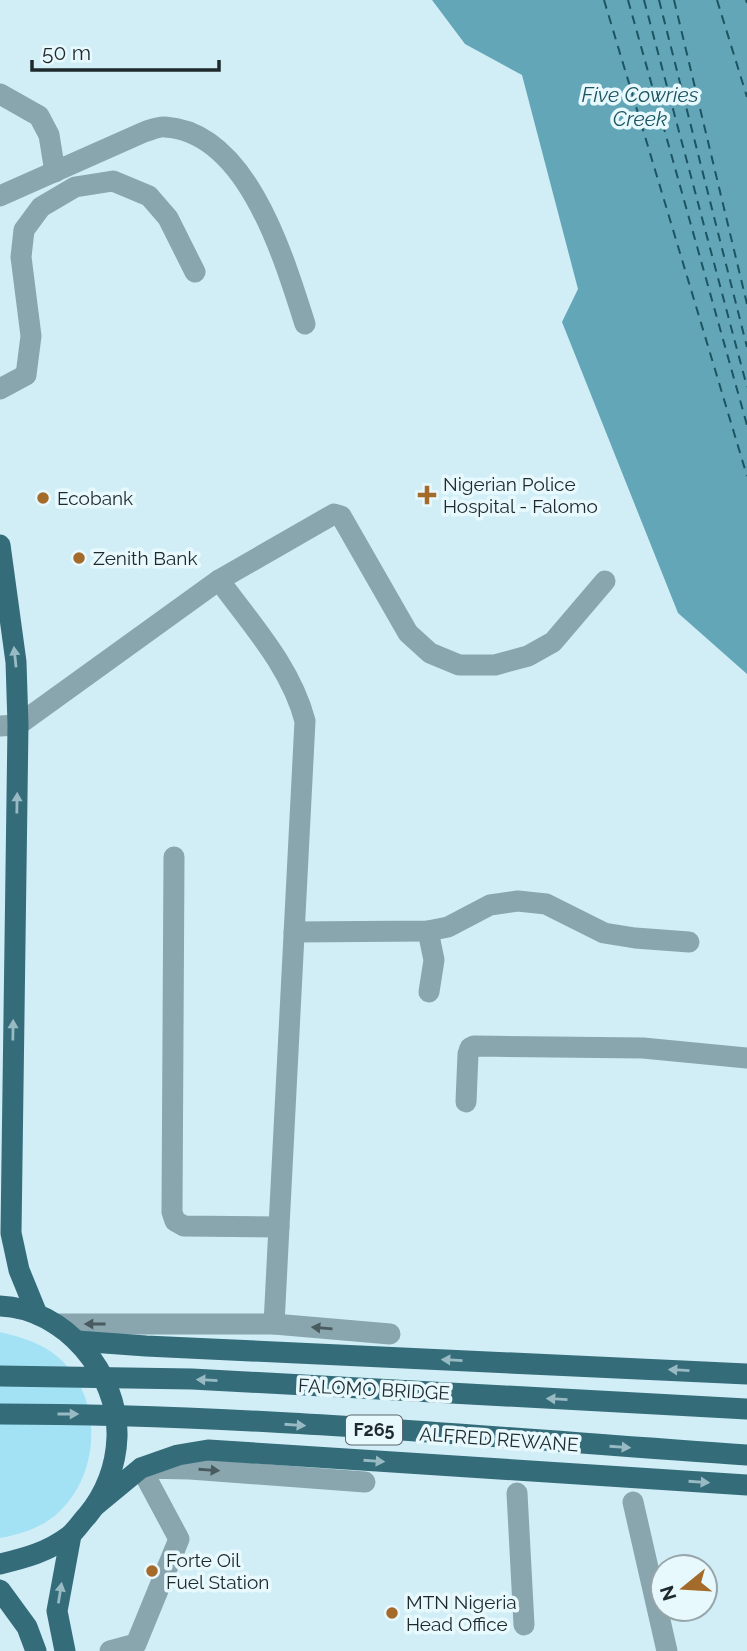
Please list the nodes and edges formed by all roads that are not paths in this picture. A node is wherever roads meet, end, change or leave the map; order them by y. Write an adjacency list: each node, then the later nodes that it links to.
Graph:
1 (0, 93): 2 (street)
2 (55, 172): 3 (street); 5 (street)
3 (0, 196)
4 (195, 272): 6 (street)
5 (304, 324)
6 (0, 389)
7 (0, 545): 10 (main road, one-way to 7)
8 (219, 580): 9 (street); 10 (street); 13 (street)
9 (606, 581)
10 (9, 725): 20 (main road, one-way to 10)
11 (174, 857): 18 (street)
12 (428, 930): 13 (street); 14 (street); 15 (street)
13 (294, 932): 18 (street)
14 (689, 942)
15 (429, 992)
16 (747, 1058): 17 (street)
17 (466, 1101)
18 (279, 1227): 21 (street)
19 (0, 1306): 20 (main road)
20 (46, 1319): 21 (street, one-way to 20); 23 (main road)
21 (274, 1324): 22 (street, one-way to 21)
22 (390, 1334)
23 (77, 1341): 24 (main road, one-way to 23); 34 (main road)
24 (747, 1374)
25 (0, 1376): 26 (main road, FALOMO BRIDGE / F265, one-way to 25, bridge)
26 (747, 1409)
27 (0, 1414): 28 (main road, ALFRED REWANE / F265, one-way to 28, bridge)
28 (747, 1455)
29 (141, 1468): 30 (street, one-way to 30); 31 (main road, one-way to 31); 34 (main road); 41 (street)
30 (365, 1482)
31 (747, 1485)
32 (517, 1493): 38 (street)
33 (633, 1502): 42 (street)
34 (95, 1506): 35 (main road)
35 (71, 1535): 36 (main road); 40 (main road, one-way to 35)
36 (0, 1564)
37 (0, 1590): 39 (main road)
38 (524, 1625)
39 (36, 1651)
40 (65, 1651)
41 (110, 1651)
42 (667, 1651)

